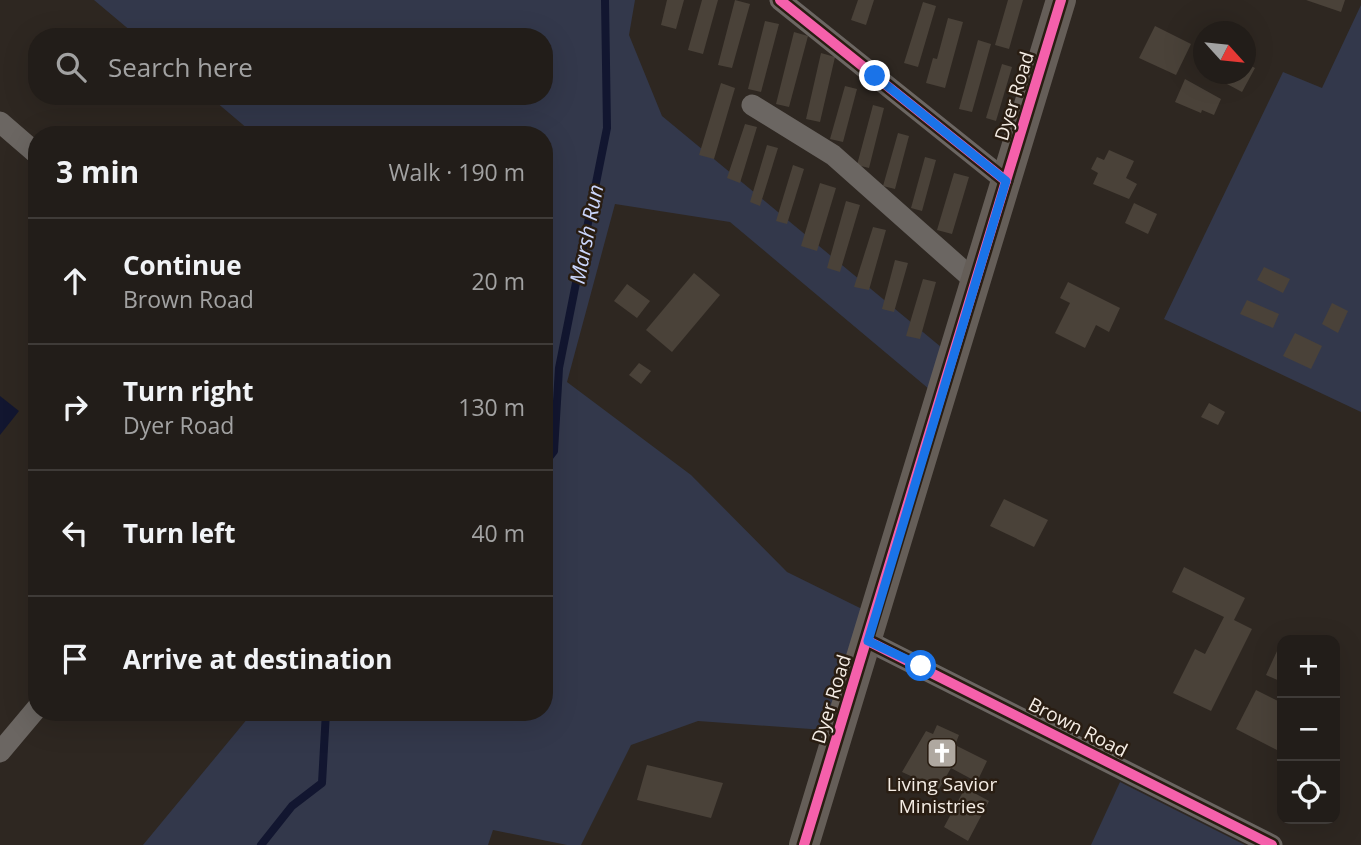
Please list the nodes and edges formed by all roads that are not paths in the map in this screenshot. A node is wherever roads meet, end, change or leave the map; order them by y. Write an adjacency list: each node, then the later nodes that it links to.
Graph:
1 (780, 0): 6 (street)
2 (1061, 0): 6 (street, Dyer Road)
3 (752, 105): 7 (street)
4 (0, 122): 5 (street)
5 (28, 146)
6 (1006, 181): 7 (street, Dyer Road)
7 (976, 282): 8 (street, Dyer Road)
8 (868, 641): 11 (street, Dyer Road); 12 (street, Brown Road)
9 (28, 719): 10 (street)
10 (0, 752)
11 (804, 845)
12 (1272, 845)

